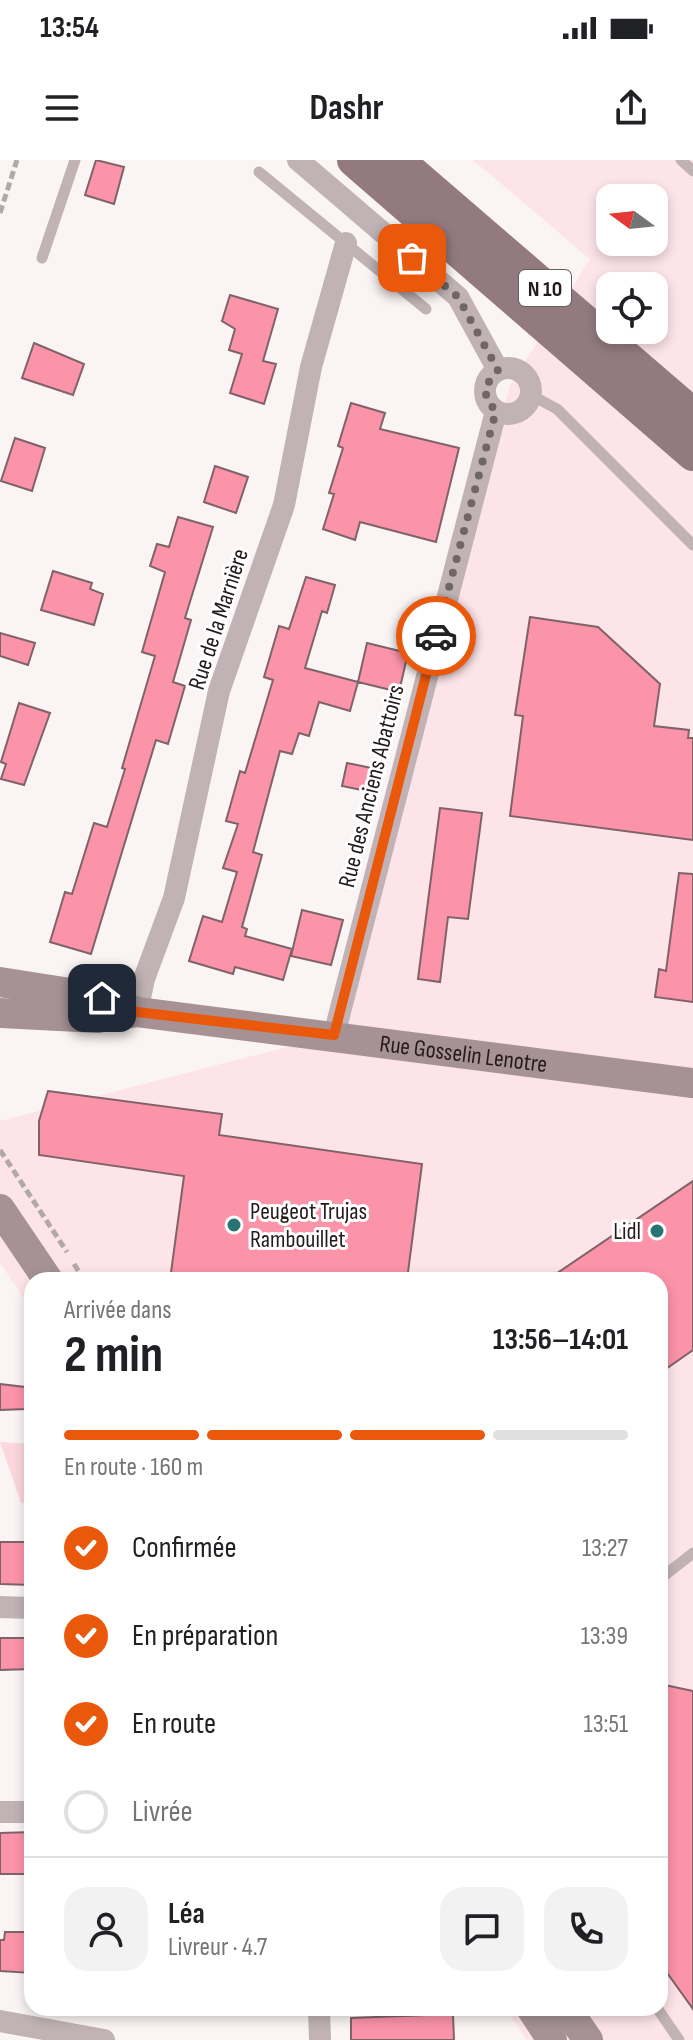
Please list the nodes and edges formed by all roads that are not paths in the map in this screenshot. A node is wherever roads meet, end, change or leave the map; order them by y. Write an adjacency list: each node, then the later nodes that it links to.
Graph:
1 (75, 160): 9 (lane)
2 (298, 160): 11 (street)
3 (354, 160): 15 (main road, N 10)
4 (397, 160): 14 (main road, N 10)
5 (681, 160): 6 (lane)
6 (693, 171)
7 (259, 172): 8 (lane)
8 (346, 243): 10 (lane); 18 (street, Rue de la Marnière)
9 (42, 258)
10 (426, 309)
11 (498, 370): 12 (street); 13 (street)
12 (531, 395): 13 (street); 16 (lane)
13 (496, 411): 20 (street, Rue des Anciens Abattoirs)
14 (693, 415)
15 (693, 454)
16 (693, 545)
17 (0, 982): 18 (main road, Rue Gosselin Lenotre)
18 (137, 1012): 19 (main road, Rue Gosselin Lenotre); 20 (main road, Rue Gosselin Lenotre)
19 (0, 1013)
20 (334, 1035): 21 (main road, Rue Gosselin Lenotre)
21 (693, 1083)
22 (0, 1209): 23 (main road)
23 (43, 1272)
24 (693, 1553): 25 (lane)
25 (668, 1573)
26 (0, 1607): 27 (street)
27 (24, 1608)
28 (0, 1812): 29 (street)
29 (24, 1812)
30 (319, 2016): 36 (street)
31 (536, 2016): 37 (main road)
32 (572, 2016): 38 (main road)
33 (662, 2016): 39 (lane)
34 (0, 2021): 35 (street)
35 (104, 2040)
36 (320, 2040)
37 (552, 2040)
38 (588, 2040)
39 (679, 2040)

